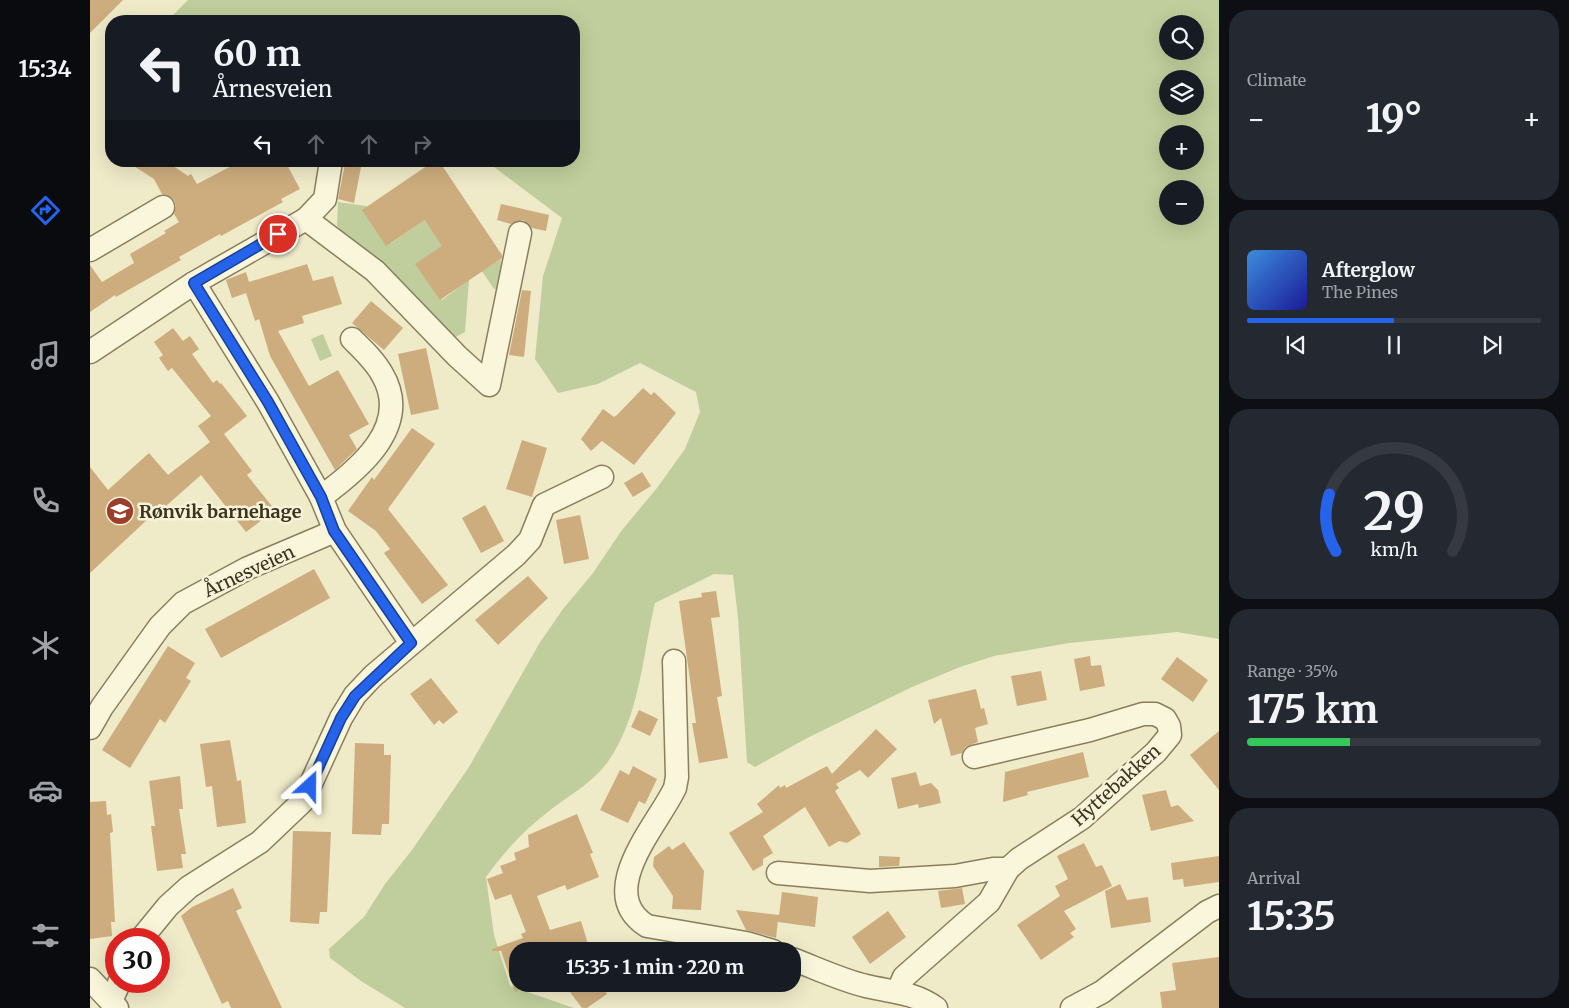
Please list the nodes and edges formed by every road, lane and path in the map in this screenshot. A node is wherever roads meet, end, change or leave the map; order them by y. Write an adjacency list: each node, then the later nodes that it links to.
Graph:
1 (330, 167): 3 (street)
2 (163, 207): 5 (street)
3 (306, 219): 4 (street); 6 (street)
4 (520, 232)
5 (90, 250)
6 (194, 283): 8 (street); 10 (street)
7 (352, 339): 10 (street)
8 (90, 352)
9 (602, 477): 12 (street)
10 (321, 497): 11 (street)
11 (334, 531): 12 (street); 14 (street, Årnesveien)
12 (411, 643): 19 (street)
13 (674, 661): 20 (street)
14 (90, 728)
15 (974, 757): 16 (street, Hyttebakken)
16 (1008, 869): 17 (street); 23 (street, Hyttebakken)
17 (778, 873)
18 (1219, 906): 26 (street)
19 (150, 928)
20 (740, 942)
21 (801, 962): 23 (street)
22 (90, 979): 24 (street)
23 (898, 991): 25 (street)
24 (116, 997)
25 (936, 1008)
26 (1072, 1008)

